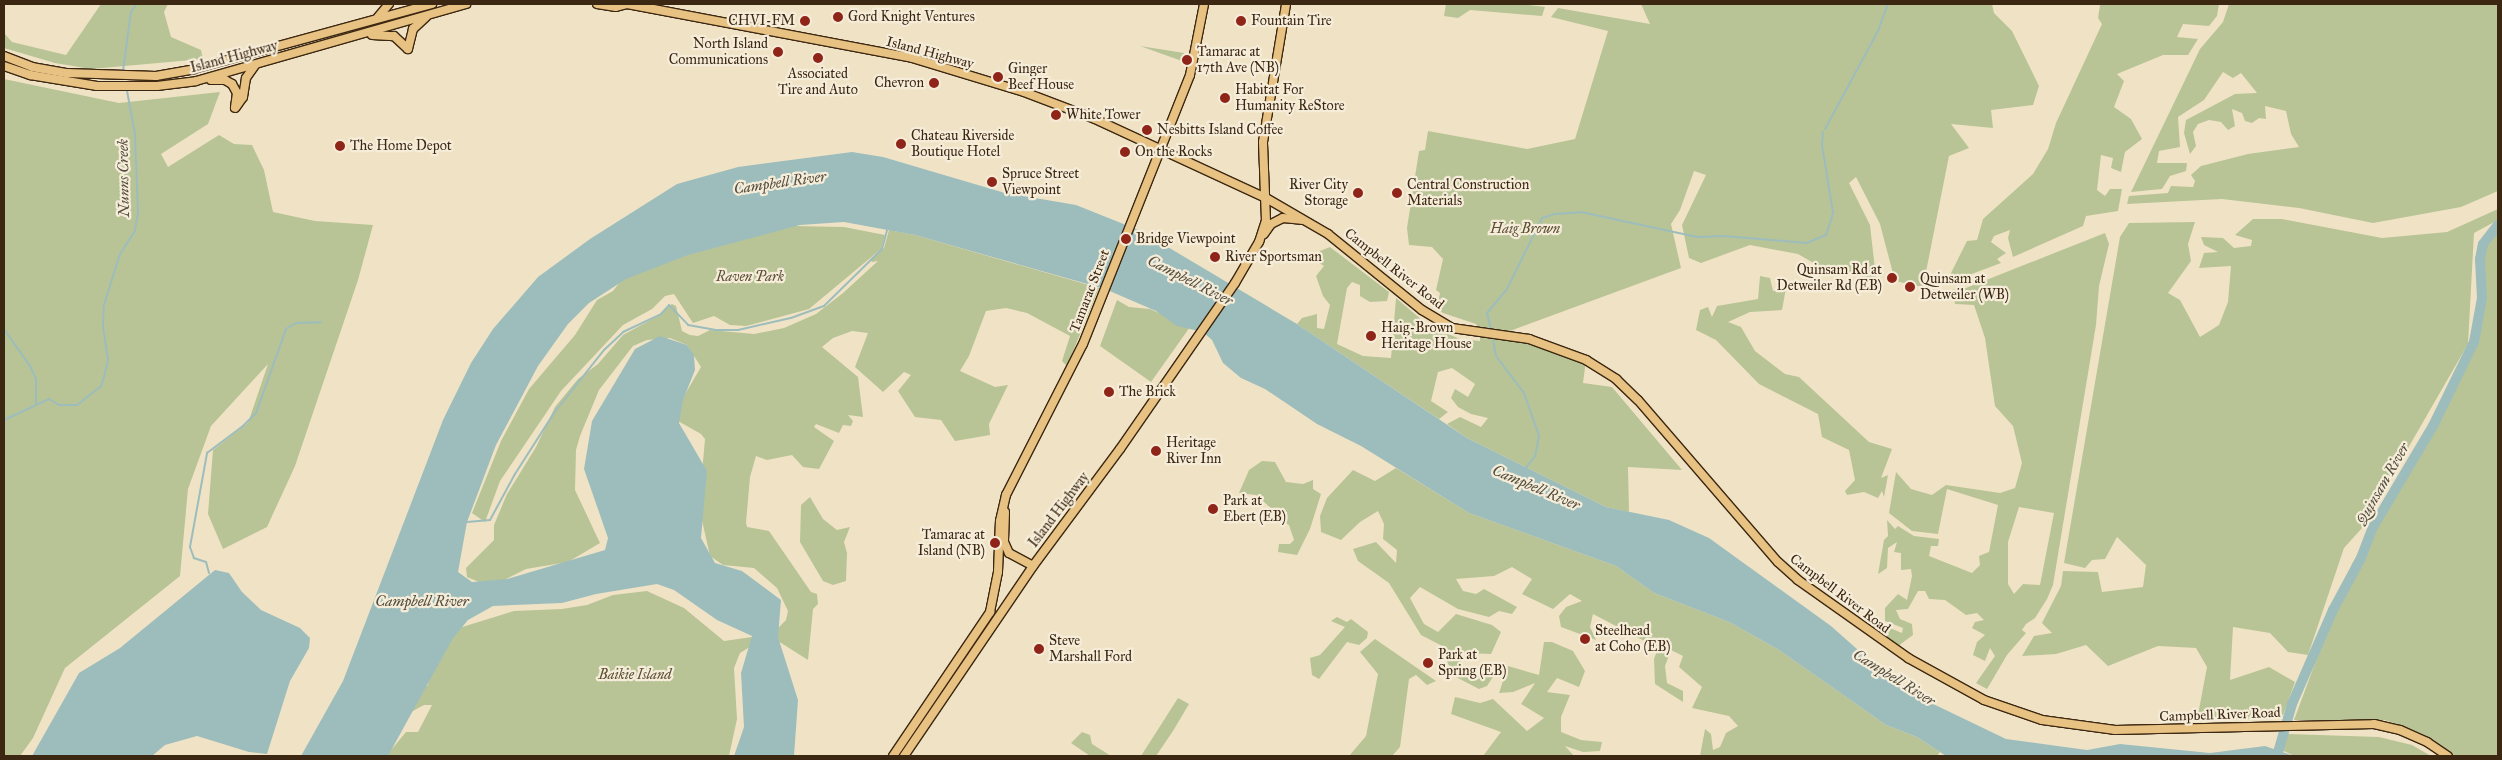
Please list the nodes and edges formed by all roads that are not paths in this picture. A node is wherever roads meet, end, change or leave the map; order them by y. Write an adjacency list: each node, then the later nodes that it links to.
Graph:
1 (389, 4): 9 (main road)
2 (432, 4): 9 (main road, Island Highway)
3 (466, 4): 8 (main road, Island Highway)
4 (597, 4): 5 (main road, Island Highway)
5 (627, 4): 15 (main road, Island Highway)
6 (1204, 4): 15 (main road, Tamarac Street)
7 (1286, 4): 16 (main road)
8 (431, 14): 10 (main road, Island Highway); 10 (main road)
9 (372, 20): 11 (main road, Island Highway)
10 (338, 41): 12 (main road, Island Highway)
11 (4, 56)
12 (255, 65): 14 (main road, Island Highway); 14 (main road)
13 (4, 66): 14 (main road, Island Highway)
14 (196, 81)
15 (1159, 151): 16 (main road, Island Highway); 19 (main road, Tamarac Street)
16 (1266, 198): 17 (main road, Campbell River Road); 18 (main road)
17 (1304, 220): 18 (main road); 23 (main road, Campbell River Road)
18 (1259, 242): 20 (main road, Island Highway)
19 (1006, 495): 20 (main road); 21 (main road)
20 (1033, 566): 22 (main road, Island Highway)
21 (893, 756)
22 (904, 756)
23 (2448, 756)

